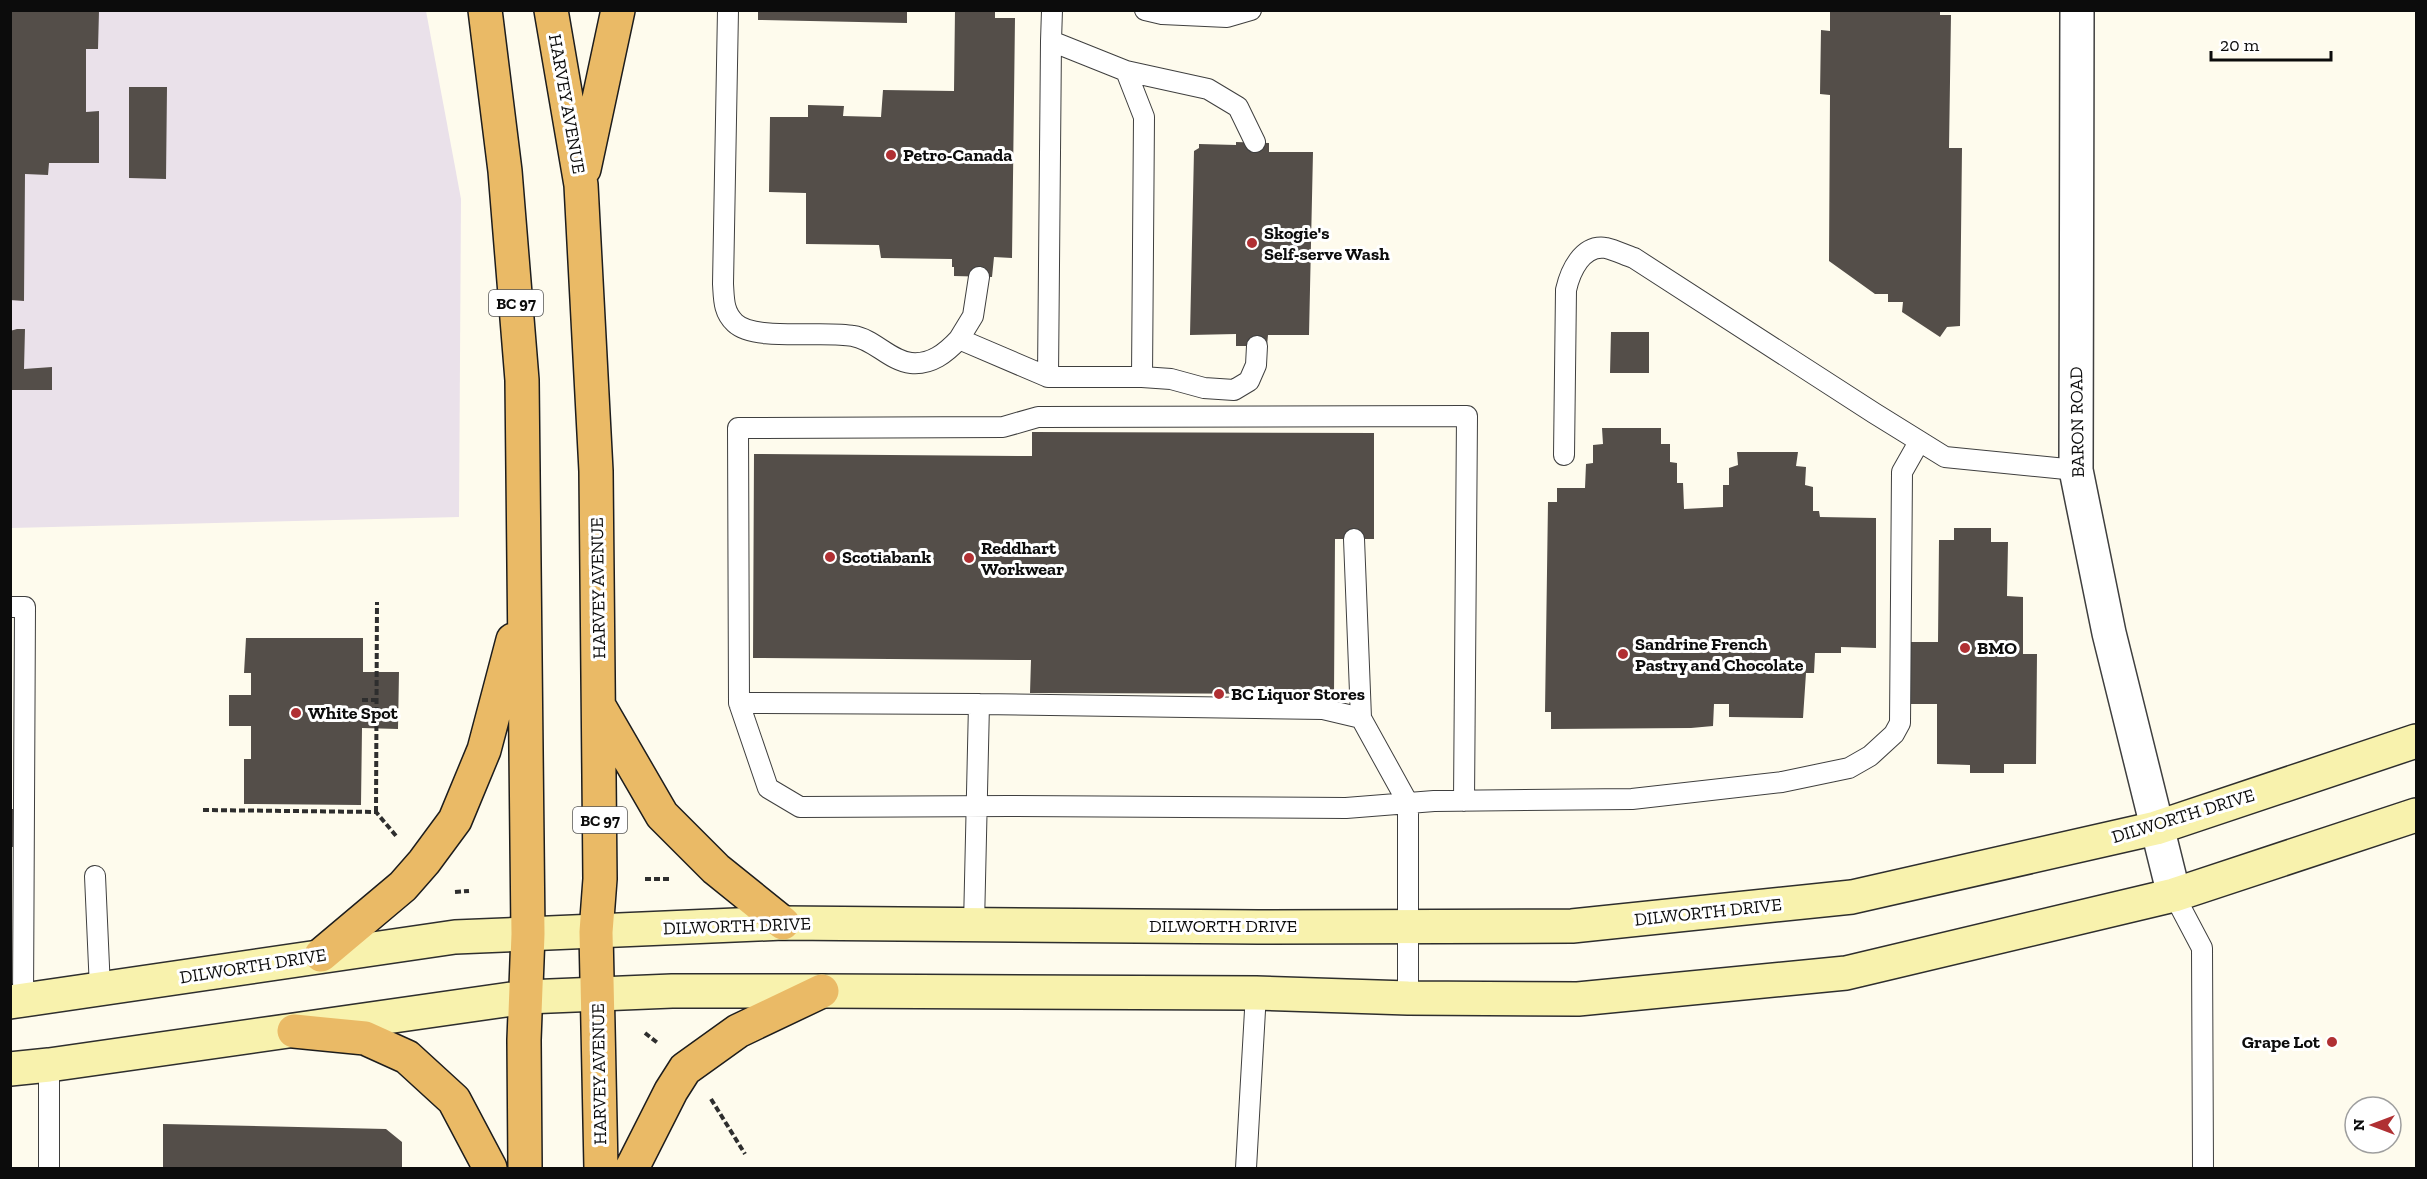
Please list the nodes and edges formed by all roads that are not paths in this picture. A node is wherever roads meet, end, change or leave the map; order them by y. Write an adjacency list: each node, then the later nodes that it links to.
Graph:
1 (485, 10): 22 (highway, BC 97)
2 (551, 10): 12 (highway, HARVEY AVENUE / BC 97)
3 (618, 10): 12 (highway)
4 (728, 10): 14 (lane)
5 (1052, 10): 9 (lane)
6 (1145, 10): 7 (lane)
7 (1251, 10)
8 (2077, 10): 20 (street, BARON ROAD)
9 (1051, 42): 10 (lane); 16 (lane)
10 (1126, 71): 11 (lane); 17 (lane)
11 (1255, 142)
12 (581, 185): 26 (highway, HARVEY AVENUE / BC 97)
13 (979, 277): 14 (lane)
14 (959, 339): 16 (lane)
15 (1257, 346): 17 (lane)
16 (1048, 377): 17 (lane)
17 (1142, 377)
18 (1919, 442): 19 (lane); 20 (lane); 29 (lane)
19 (1564, 455)
20 (2076, 470): 33 (street, BARON ROAD)
21 (1354, 539): 27 (lane)
22 (524, 597): 40 (highway, BC 97); 41 (highway)
23 (18, 607): 48 (lane)
24 (739, 704): 25 (lane); 29 (lane); 31 (lane)
25 (979, 704): 27 (lane); 31 (lane)
26 (600, 708): 36 (highway); 39 (highway, HARVEY AVENUE / BC 97)
27 (1361, 718): 30 (lane)
28 (2416, 741): 33 (main road, DILWORTH DRIVE)
29 (1464, 801): 30 (lane)
30 (1408, 803): 31 (lane); 38 (lane)
31 (977, 807): 37 (lane)
32 (2416, 815): 35 (main road)
33 (2156, 828): 35 (street, BARON ROAD); 38 (main road, DILWORTH DRIVE)
34 (95, 876): 42 (lane)
35 (2174, 895): 47 (main road); 58 (lane)
36 (783, 923): 37 (main road, DILWORTH DRIVE); 39 (main road, DILWORTH DRIVE)
37 (974, 926): 38 (main road, DILWORTH DRIVE)
38 (1408, 927): 47 (lane)
39 (596, 932): 40 (main road, DILWORTH DRIVE); 45 (highway, HARVEY AVENUE / BC 97)
40 (528, 934): 41 (main road, DILWORTH DRIVE); 46 (highway, BC 97)
41 (321, 955): 42 (main road, DILWORTH DRIVE)
42 (100, 989): 48 (main road, DILWORTH DRIVE)
43 (822, 991): 44 (main road); 45 (main road); 56 (highway)
44 (1256, 993): 47 (main road); 57 (lane)
45 (598, 994): 46 (main road); 55 (highway, HARVEY AVENUE / BC 97)
46 (526, 997): 49 (main road); 54 (highway, BC 97)
47 (1408, 998)
48 (17, 1001)
49 (294, 1031): 50 (main road); 53 (highway)
50 (50, 1065): 51 (main road); 52 (lane)
51 (10, 1069)
52 (50, 1168)
53 (489, 1168)
54 (525, 1168)
55 (601, 1168)
56 (632, 1168)
57 (1246, 1168)
58 (2203, 1168)

